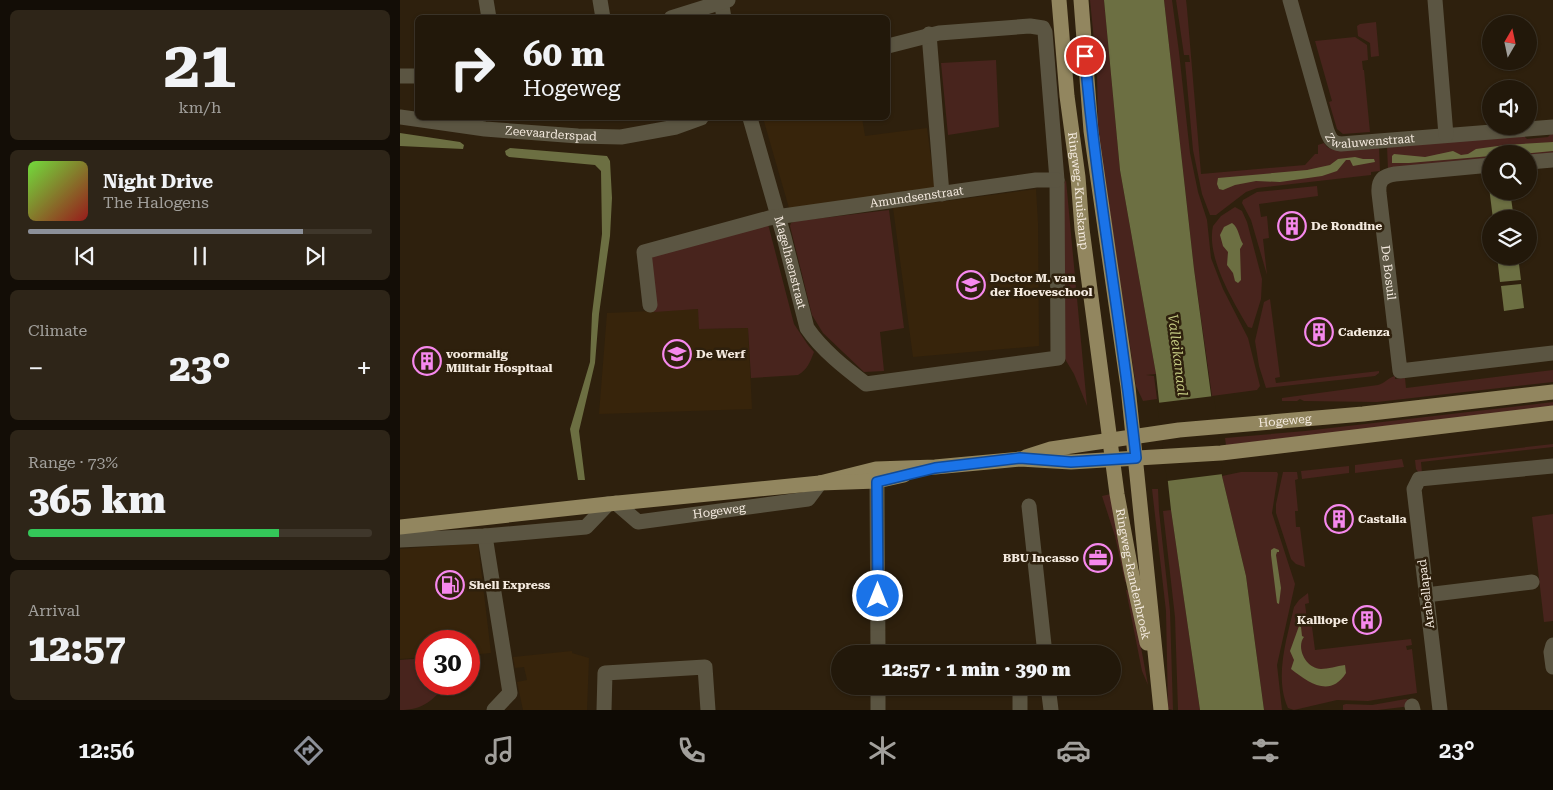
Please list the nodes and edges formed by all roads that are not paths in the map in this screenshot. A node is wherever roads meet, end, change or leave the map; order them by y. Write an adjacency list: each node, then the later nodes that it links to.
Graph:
1 (486, 0): 8 (street)
2 (600, 0): 9 (street)
3 (1060, 0): 35 (main road, Ringweg-Kruiskamp)
4 (1081, 0): 34 (main road, Ringweg-Kruiskamp)
5 (1290, 0): 22 (street, Zwaluwenstraat)
6 (1435, 0): 22 (street)
7 (724, 1): 10 (street); 11 (street)
8 (488, 15)
9 (602, 15)
10 (680, 15)
11 (724, 15)
12 (929, 34): 13 (street); 26 (street, Ringweg-Kruiskamp); 27 (street)
13 (890, 45)
14 (400, 76): 15 (street)
15 (415, 76)
16 (400, 117): 17 (street, Zeevaarderspad)
17 (415, 119)
18 (423, 120): 19 (street, Zeevaarderspad)
19 (696, 120)
20 (751, 120): 28 (street, Magelhaenstraat)
21 (1553, 127): 22 (street, Zwaluwenstraat)
22 (1446, 135)
23 (1553, 160): 24 (street)
24 (1537, 161)
25 (1482, 166): 30 (street, De Bosuil)
26 (1057, 180): 27 (street, Amundsenstraat); 31 (street, Ringweg-Kruiskamp)
27 (942, 194): 28 (street, Amundsenstraat)
28 (778, 216): 29 (street, Amundsenstraat); 31 (street, Magelhaenstraat)
29 (650, 305)
30 (1553, 353)
31 (866, 384)
32 (1553, 392): 34 (main road, Hogeweg)
33 (1553, 413): 37 (main road, Hogeweg)
34 (1134, 437): 35 (main road, Hogeweg); 37 (main road, Ringweg-Kruiskamp)
35 (1110, 441): 36 (main road, Hogeweg); 38 (main road, Ringweg-Randenbroek)
36 (1020, 458): 38 (main road, Hogeweg); 40 (main road, Hogeweg)
37 (1136, 458): 38 (main road, Hogeweg); 58 (main road, Ringweg-Randenbroek)
38 (1112, 460): 58 (main road, Ringweg-Randenbroek)
39 (1553, 466): 49 (street, Arabellapad)
40 (935, 468): 41 (main road, Hogeweg); 42 (main road, Hogeweg)
41 (877, 482): 42 (main road, Hogeweg); 50 (street)
42 (820, 483): 43 (main road, Hogeweg)
43 (612, 504): 45 (main road, Hogeweg); 46 (street)
44 (1029, 506): 51 (street)
45 (400, 527)
46 (485, 536): 47 (street); 54 (street)
47 (400, 540)
48 (1532, 582): 49 (street)
49 (1426, 594): 66 (street, Arabellapad)
50 (878, 645)
51 (1040, 645)
52 (1553, 645): 53 (street)
53 (1553, 667)
54 (510, 693): 59 (street); 60 (street)
55 (878, 695): 63 (street)
56 (1020, 695): 64 (street)
57 (1049, 695): 65 (street)
58 (1161, 708)
59 (494, 710)
60 (514, 710)
61 (604, 710): 62 (street)
62 (708, 710)
63 (878, 710)
64 (1020, 710)
65 (1050, 710)
66 (1440, 710)

